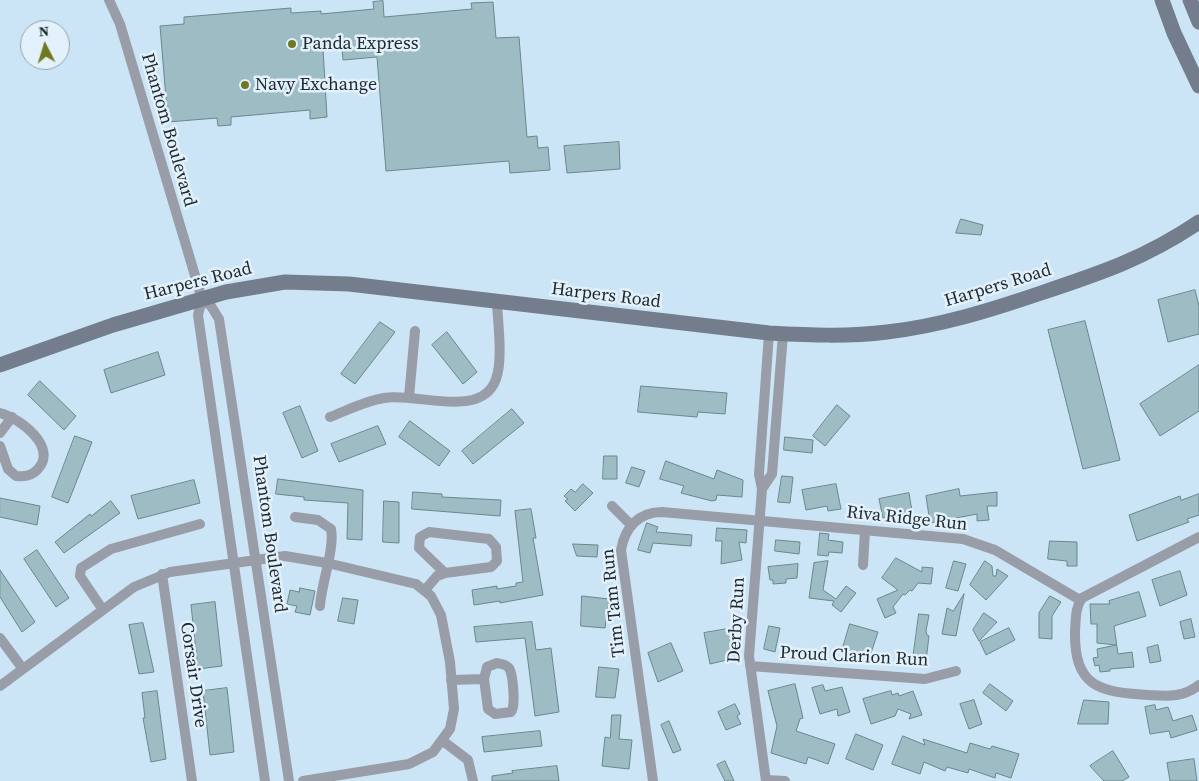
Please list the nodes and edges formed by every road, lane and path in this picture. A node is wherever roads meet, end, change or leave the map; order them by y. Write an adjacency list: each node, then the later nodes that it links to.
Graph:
1 (109, 0): 7 (street, Phantom Boulevard)
2 (1162, 0): 5 (street)
3 (1190, 0): 4 (street)
4 (1199, 22)
5 (1199, 86)
6 (1199, 222): 10 (street, Harpers Road)
7 (202, 299): 8 (street, Harpers Road); 11 (street, Harpers Road); 25 (street, Phantom Boulevard); 26 (street, Phantom Boulevard)
8 (497, 303): 10 (street, Harpers Road); 12 (street)
9 (415, 331): 12 (street)
10 (776, 333): 20 (street, Derby Run)
11 (0, 365)
12 (409, 397): 14 (street)
13 (0, 413): 15 (street)
14 (330, 417)
15 (12, 418): 16 (street); 17 (street)
16 (0, 433)
17 (0, 446)
18 (612, 506): 22 (street)
19 (295, 517): 27 (street)
20 (760, 522): 22 (street, Tim Tam Run); 23 (street, Riva Ridge Run); 36 (street, Derby Run)
21 (200, 524): 34 (street)
22 (631, 525): 51 (street, Tim Tam Run)
23 (865, 531): 28 (street); 32 (street, Riva Ridge Run)
24 (1199, 537): 32 (street)
25 (256, 559): 26 (street); 27 (street); 48 (street, Phantom Boulevard)
26 (233, 562): 30 (street); 47 (street, Phantom Boulevard)
27 (326, 563): 31 (street); 33 (street)
28 (863, 565)
29 (445, 572): 29 (street); 31 (street)
30 (162, 574): 34 (street); 46 (street, Corsair Drive)
31 (426, 590): 40 (street)
32 (1080, 600): 41 (street)
33 (320, 606)
34 (103, 610): 37 (street)
35 (0, 638): 37 (street)
36 (750, 666): 38 (street, Proud Clarion Run); 45 (street, Derby Run)
37 (23, 669): 42 (street)
38 (956, 671)
39 (484, 679): 39 (street); 40 (street)
40 (451, 680): 43 (street)
41 (1199, 685)
42 (0, 686)
43 (443, 741): 44 (street); 50 (street)
44 (358, 776): 49 (street)
45 (766, 780): 52 (street)
46 (192, 781)
47 (265, 781)
48 (289, 781)
49 (303, 781)
50 (473, 781)
51 (653, 781)
52 (786, 781)

